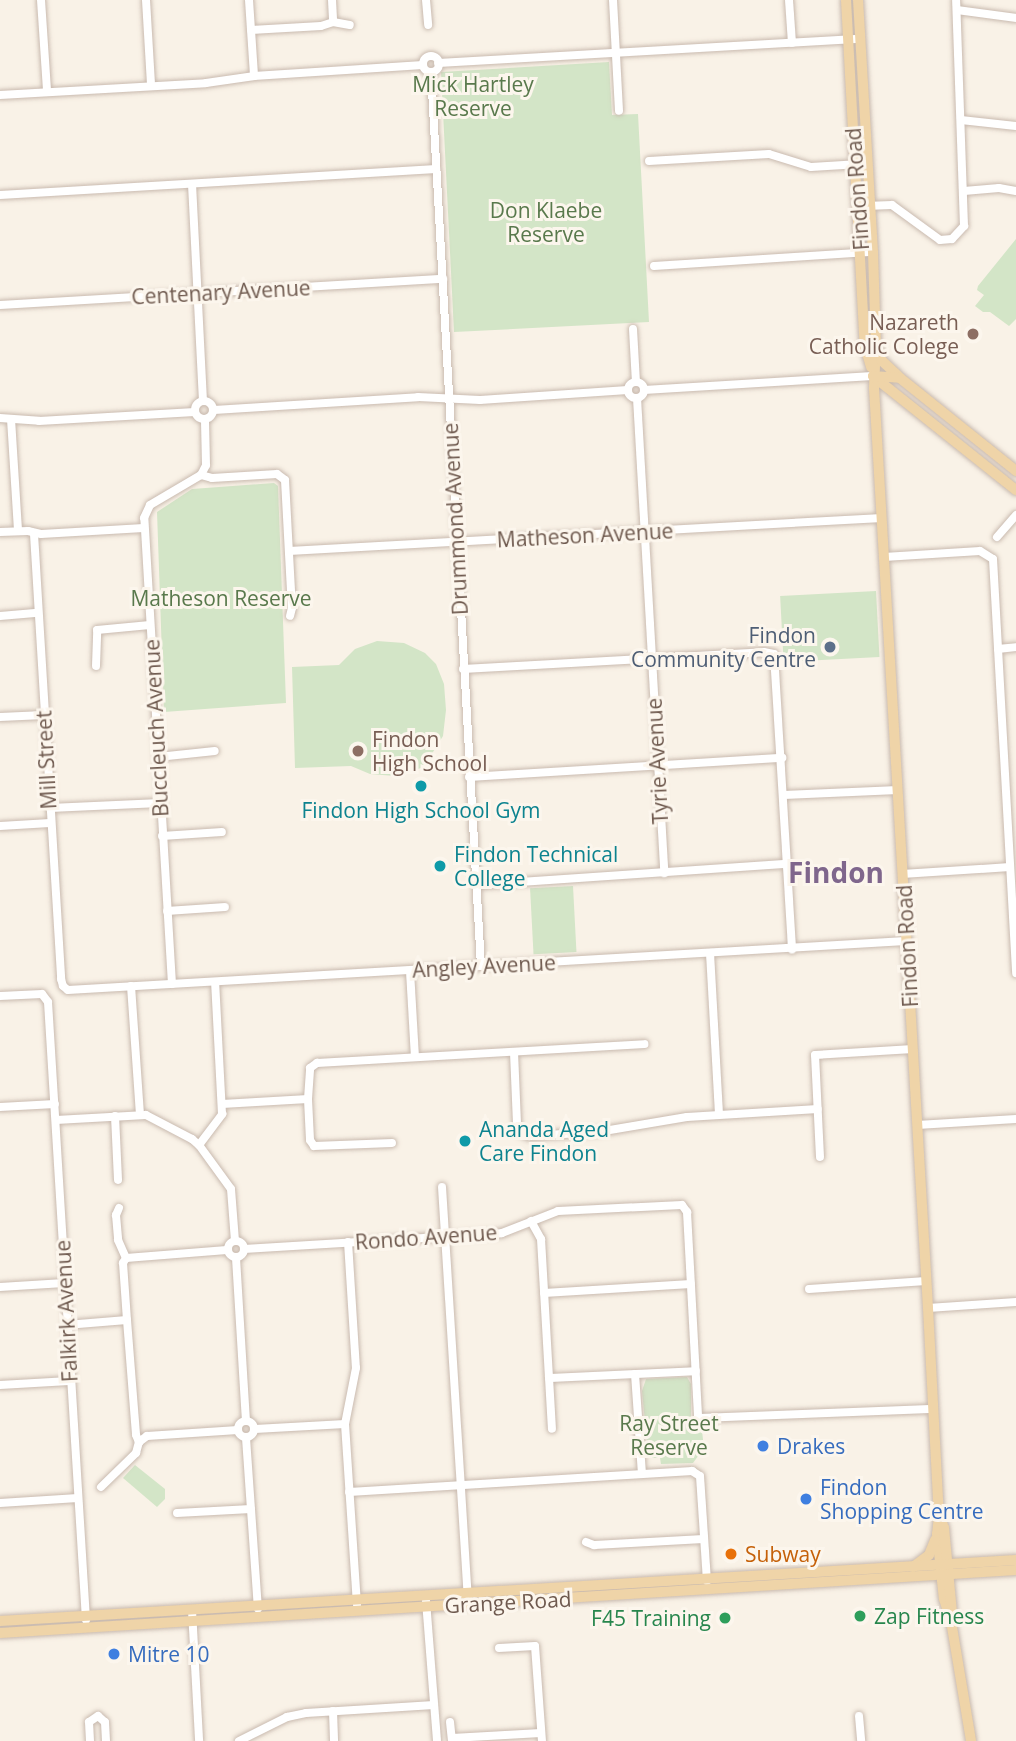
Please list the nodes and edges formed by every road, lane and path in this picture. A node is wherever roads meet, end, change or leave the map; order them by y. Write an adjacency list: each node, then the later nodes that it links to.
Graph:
1 (41, 0): 26 (street)
2 (146, 0): 25 (street)
3 (249, 0): 16 (street)
4 (332, 0): 13 (street)
5 (426, 0): 15 (street)
6 (613, 0): 20 (street)
7 (789, 0): 19 (street)
8 (846, 0): 18 (main road, Findon Road)
9 (858, 0): 17 (main road, Findon Road)
10 (956, 0): 11 (street)
11 (957, 10): 12 (street); 29 (street)
12 (1016, 18)
13 (333, 22): 14 (street); 16 (street)
14 (350, 25)
15 (428, 26)
16 (251, 30): 24 (street)
17 (860, 39): 18 (street); 32 (main road, Findon Road)
18 (848, 40): 19 (street); 32 (main road, Findon Road)
19 (792, 43): 20 (street)
20 (616, 53): 21 (street); 28 (street)
21 (438, 63): 22 (street); 23 (street)
22 (423, 65): 23 (street); 24 (street)
23 (431, 72): 33 (street, Drummond Avenue)
24 (254, 76): 25 (street)
25 (151, 85): 26 (street)
26 (47, 91): 27 (street)
27 (0, 95)
28 (619, 111)
29 (961, 120): 30 (street); 35 (street)
30 (1016, 126)
31 (649, 161): 32 (street)
32 (862, 164): 38 (main road, Findon Road)
33 (436, 169): 34 (street); 42 (street, Drummond Avenue)
34 (192, 184): 37 (street); 43 (street)
35 (964, 191): 36 (street); 38 (street)
36 (1016, 191)
37 (0, 195)
38 (864, 206): 39 (main road, Findon Road); 40 (main road, Findon Road)
39 (873, 252): 40 (street); 45 (main road, Findon Road)
40 (861, 253): 41 (street); 44 (main road, Findon Road)
41 (654, 266)
42 (443, 279): 43 (street, Centenary Avenue); 56 (street, Drummond Avenue)
43 (197, 293): 46 (street, Centenary Avenue); 57 (street)
44 (863, 293): 45 (main road); 49 (main road, Findon Road)
45 (874, 300): 48 (main road, Findon Road)
46 (0, 305)
47 (633, 329): 51 (street)
48 (876, 346): 49 (main road, Findon Road); 50 (main road)
49 (873, 376): 50 (main road); 53 (street); 54 (main road); 58 (main road, Findon Road)
50 (900, 378): 64 (main road)
51 (636, 382): 52 (street); 53 (street)
52 (628, 390): 55 (street); 56 (street)
53 (644, 390): 55 (street)
54 (897, 396): 58 (main road); 66 (main road)
55 (637, 398): 71 (street, Tyrie Avenue)
56 (449, 399): 59 (street); 75 (street, Drummond Avenue)
57 (203, 401): 59 (street); 60 (street)
58 (876, 408): 68 (main road, Findon Road)
59 (214, 410): 63 (street)
60 (195, 412): 62 (street); 63 (street)
61 (0, 418): 62 (street)
62 (11, 419): 70 (street)
63 (205, 420): 65 (street)
64 (1016, 471)
65 (201, 475): 69 (street); 76 (street)
66 (1014, 484)
67 (1016, 515): 74 (street)
68 (882, 518): 71 (street, Matheson Avenue); 77 (main road, Findon Road)
69 (144, 528): 73 (street); 81 (street, Buccleuch Avenue)
70 (18, 531): 72 (street); 73 (street)
71 (644, 531): 75 (street, Matheson Avenue); 84 (street, Tyrie Avenue)
72 (0, 532)
73 (34, 534): 78 (street, Mill Street)
74 (997, 537)
75 (456, 542): 76 (street, Matheson Avenue); 86 (street, Drummond Avenue)
76 (289, 551): 80 (street)
77 (884, 557): 83 (street); 94 (main road, Findon Road)
78 (38, 613): 79 (street); 87 (street, Mill Street)
79 (0, 616)
80 (290, 616)
81 (150, 625): 85 (street); 90 (street, Buccleuch Avenue)
82 (1016, 647): 83 (street)
83 (998, 649): 102 (street)
84 (651, 659): 86 (street); 91 (street); 92 (street, Tyrie Avenue)
85 (96, 666)
86 (463, 669): 93 (street, Drummond Avenue)
87 (44, 715): 88 (street); 97 (street, Mill Street)
88 (0, 717)
89 (215, 751): 90 (street)
90 (158, 757): 96 (street, Buccleuch Avenue)
91 (782, 758): 92 (street); 95 (street)
92 (657, 765): 93 (street); 105 (street, Tyrie Avenue)
93 (469, 777): 107 (street, Drummond Avenue)
94 (898, 790): 95 (street); 106 (main road, Findon Road)
95 (784, 795): 103 (street)
96 (160, 803): 97 (street); 101 (street, Buccleuch Avenue)
97 (50, 808): 98 (street, Mill Street)
98 (50, 823): 99 (street); 118 (street, Mill Street)
99 (0, 826)
100 (222, 832): 101 (street)
101 (162, 836): 109 (street, Buccleuch Avenue)
102 (1012, 836): 104 (street)
103 (787, 864): 105 (street); 111 (street)
104 (1010, 867): 106 (street); 115 (street)
105 (664, 873): 107 (street)
106 (902, 874): 110 (main road, Findon Road)
107 (476, 884): 113 (street, Drummond Avenue)
108 (225, 907): 109 (street)
109 (167, 911): 117 (street, Buccleuch Avenue)
110 (906, 942): 111 (street, Angley Avenue); 122 (main road, Findon Road)
111 (792, 949): 112 (street, Angley Avenue)
112 (710, 953): 113 (street, Angley Avenue); 131 (street)
113 (481, 966): 114 (street, Angley Avenue)
114 (410, 971): 116 (street, Angley Avenue); 124 (street)
115 (1016, 973)
116 (215, 982): 117 (street, Angley Avenue); 127 (street)
117 (172, 984): 119 (street, Angley Avenue)
118 (63, 986): 119 (street, Angley Avenue)
119 (131, 986): 130 (street)
120 (0, 996): 126 (street, Falkirk Avenue)
121 (644, 1044): 123 (street)
122 (913, 1049): 129 (street); 135 (main road, Findon Road)
123 (514, 1052): 124 (street); 131 (street)
124 (415, 1057): 125 (street)
125 (308, 1099): 127 (street); 136 (street)
126 (55, 1104): 128 (street); 134 (street, Falkirk Avenue)
127 (222, 1104): 137 (street)
128 (0, 1107)
129 (818, 1109): 131 (street); 138 (street)
130 (140, 1114): 132 (street); 137 (street)
131 (719, 1114)
132 (115, 1116): 134 (street); 139 (street)
133 (1016, 1119): 135 (street)
134 (56, 1120): 151 (street, Falkirk Avenue)
135 (917, 1125): 150 (main road, Findon Road)
136 (392, 1143)
137 (199, 1145): 144 (street)
138 (820, 1157)
139 (118, 1180)
140 (442, 1187): 143 (street)
141 (119, 1208): 148 (street)
142 (531, 1221): 143 (street, Rondo Avenue); 152 (street, Rondo Avenue); 155 (street)
143 (445, 1237): 145 (street, Rondo Avenue); 174 (street)
144 (235, 1241): 146 (street); 147 (street)
145 (348, 1242): 146 (street, Rondo Avenue); 167 (street)
146 (244, 1249): 149 (street)
147 (228, 1250): 148 (street); 149 (street)
148 (126, 1258): 158 (street)
149 (236, 1258): 166 (street)
150 (926, 1281): 154 (street); 157 (main road, Findon Road)
151 (64, 1283): 153 (street); 159 (street, Falkirk Avenue)
152 (691, 1284): 155 (street); 160 (street, Rondo Avenue)
153 (0, 1287)
154 (809, 1289)
155 (544, 1293): 162 (street)
156 (1016, 1302): 157 (street)
157 (928, 1308): 165 (main road, Findon Road)
158 (127, 1320): 159 (street); 172 (street)
159 (66, 1325): 163 (street, Falkirk Avenue)
160 (696, 1371): 161 (street); 165 (street, Rondo Avenue)
161 (635, 1374): 162 (street); 173 (street)
162 (549, 1378): 169 (street)
163 (69, 1381): 164 (street); 177 (street, Falkirk Avenue)
164 (0, 1385)
165 (932, 1409): 181 (main road, Findon Road)
166 (246, 1421): 168 (street); 170 (street)
167 (345, 1424): 168 (street); 176 (street)
168 (255, 1429): 171 (street)
169 (552, 1429)
170 (238, 1430): 171 (street); 172 (street)
171 (246, 1438): 179 (street)
172 (139, 1442): 175 (street)
173 (642, 1474): 174 (street); 182 (street)
174 (460, 1486): 176 (street); 193 (street)
175 (101, 1487)
176 (349, 1492): 195 (street)
177 (78, 1498): 178 (street); 199 (street, Falkirk Avenue)
178 (0, 1503)
179 (251, 1509): 180 (street); 196 (street)
180 (177, 1513)
181 (941, 1534): 185 (main road); 186 (main road); 187 (main road, Findon Road)
182 (704, 1539): 183 (street); 191 (street)
183 (586, 1542)
184 (1016, 1560): 186 (main road, Grange Road)
185 (913, 1567): 187 (main road, Grange Road); 190 (main road, Grange Road)
186 (970, 1568): 187 (main road, Grange Road); 188 (main road, Grange Road); 192 (main road)
187 (945, 1570): 189 (main road, Grange Road); 192 (main road, Findon Road)
188 (1016, 1570)
189 (922, 1577): 190 (main road, Grange Road); 192 (main road)
190 (790, 1581): 191 (main road, Grange Road)
191 (707, 1585): 193 (main road, Grange Road)
192 (948, 1597): 215 (main road, Findon Road)
193 (469, 1599): 194 (main road, Grange Road)
194 (427, 1601): 195 (main road, Grange Road); 202 (street)
195 (357, 1606): 196 (main road, Grange Road)
196 (258, 1612): 197 (main road, Grange Road)
197 (192, 1616): 199 (main road, Grange Road); 210 (street)
198 (0, 1621): 199 (main road, Grange Road)
199 (86, 1622): 200 (main road, Grange Road)
200 (0, 1633)
201 (499, 1648): 206 (street)
202 (434, 1705): 203 (street); 213 (street)
203 (333, 1711): 211 (street); 212 (street)
204 (859, 1716): 214 (street)
205 (450, 1722): 207 (street)
206 (541, 1737): 207 (street)
207 (452, 1739)
208 (90, 1741): 209 (street)
209 (106, 1741)
210 (200, 1741)
211 (239, 1741)
212 (334, 1741)
213 (437, 1741)
214 (861, 1741)
215 (971, 1741)

